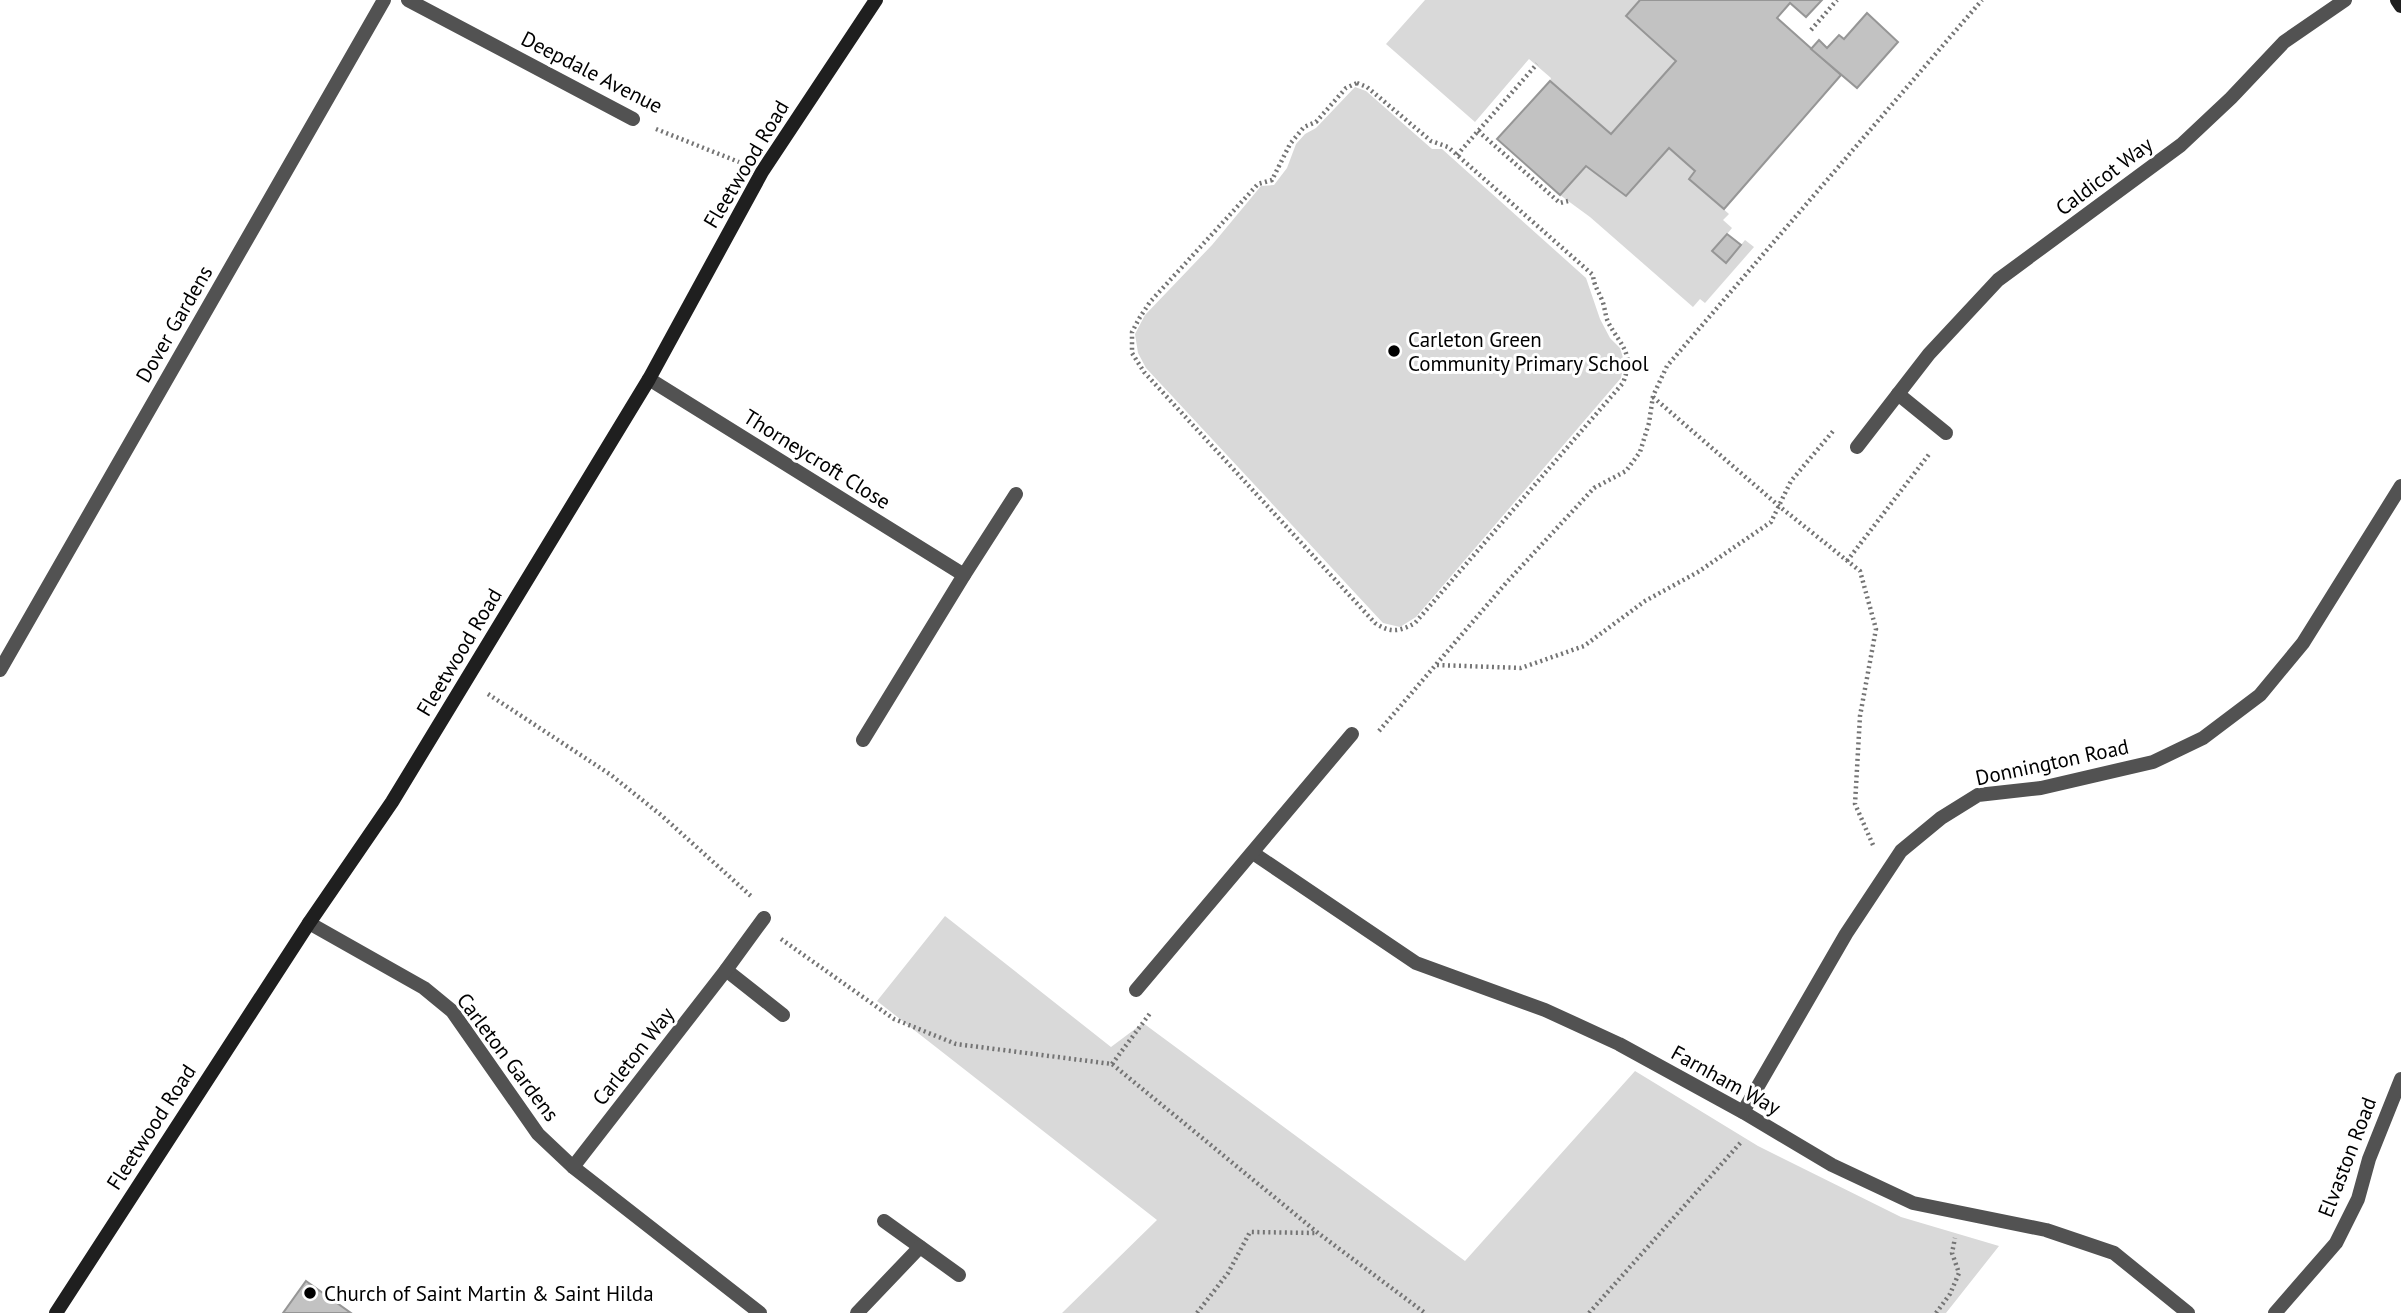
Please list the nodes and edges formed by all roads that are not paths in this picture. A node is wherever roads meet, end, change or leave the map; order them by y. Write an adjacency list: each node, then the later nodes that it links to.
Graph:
1 (384, 0): 15 (street, Dover Gardens)
2 (408, 0): 7 (street, Deepdale Avenue)
3 (876, 0): 8 (main road, Fleetwood Road)
4 (2345, 0): 9 (street, Caldicot Way)
5 (2397, 0): 6 (main road)
6 (2401, 6)
7 (633, 119)
8 (649, 379): 14 (street, Thorneycroft Close); 20 (main road, Fleetwood Road)
9 (1898, 394): 10 (street); 11 (street, Caldicot Way)
10 (1946, 433)
11 (1857, 447)
12 (2401, 486): 25 (street, Donnington Road)
13 (1016, 494): 14 (street)
14 (964, 575): 17 (street)
15 (0, 670)
16 (1352, 734): 18 (street)
17 (863, 740)
18 (1253, 853): 22 (street); 25 (street, Farnham Way)
19 (762, 920): 21 (street, Carleton Way)
20 (309, 923): 26 (street, Carleton Gardens); 30 (main road, Fleetwood Road)
21 (726, 970): 23 (street); 26 (street, Carleton Way)
22 (1136, 990)
23 (783, 1015)
24 (2401, 1079): 34 (street, Elvaston Road)
25 (1743, 1112): 33 (street, Farnham Way)
26 (573, 1167): 31 (street, Carleton Gardens)
27 (884, 1221): 28 (street)
28 (920, 1247): 29 (street); 32 (street)
29 (958, 1275)
30 (56, 1313)
31 (760, 1313)
32 (857, 1313)
33 (2188, 1313)
34 (2275, 1313)

